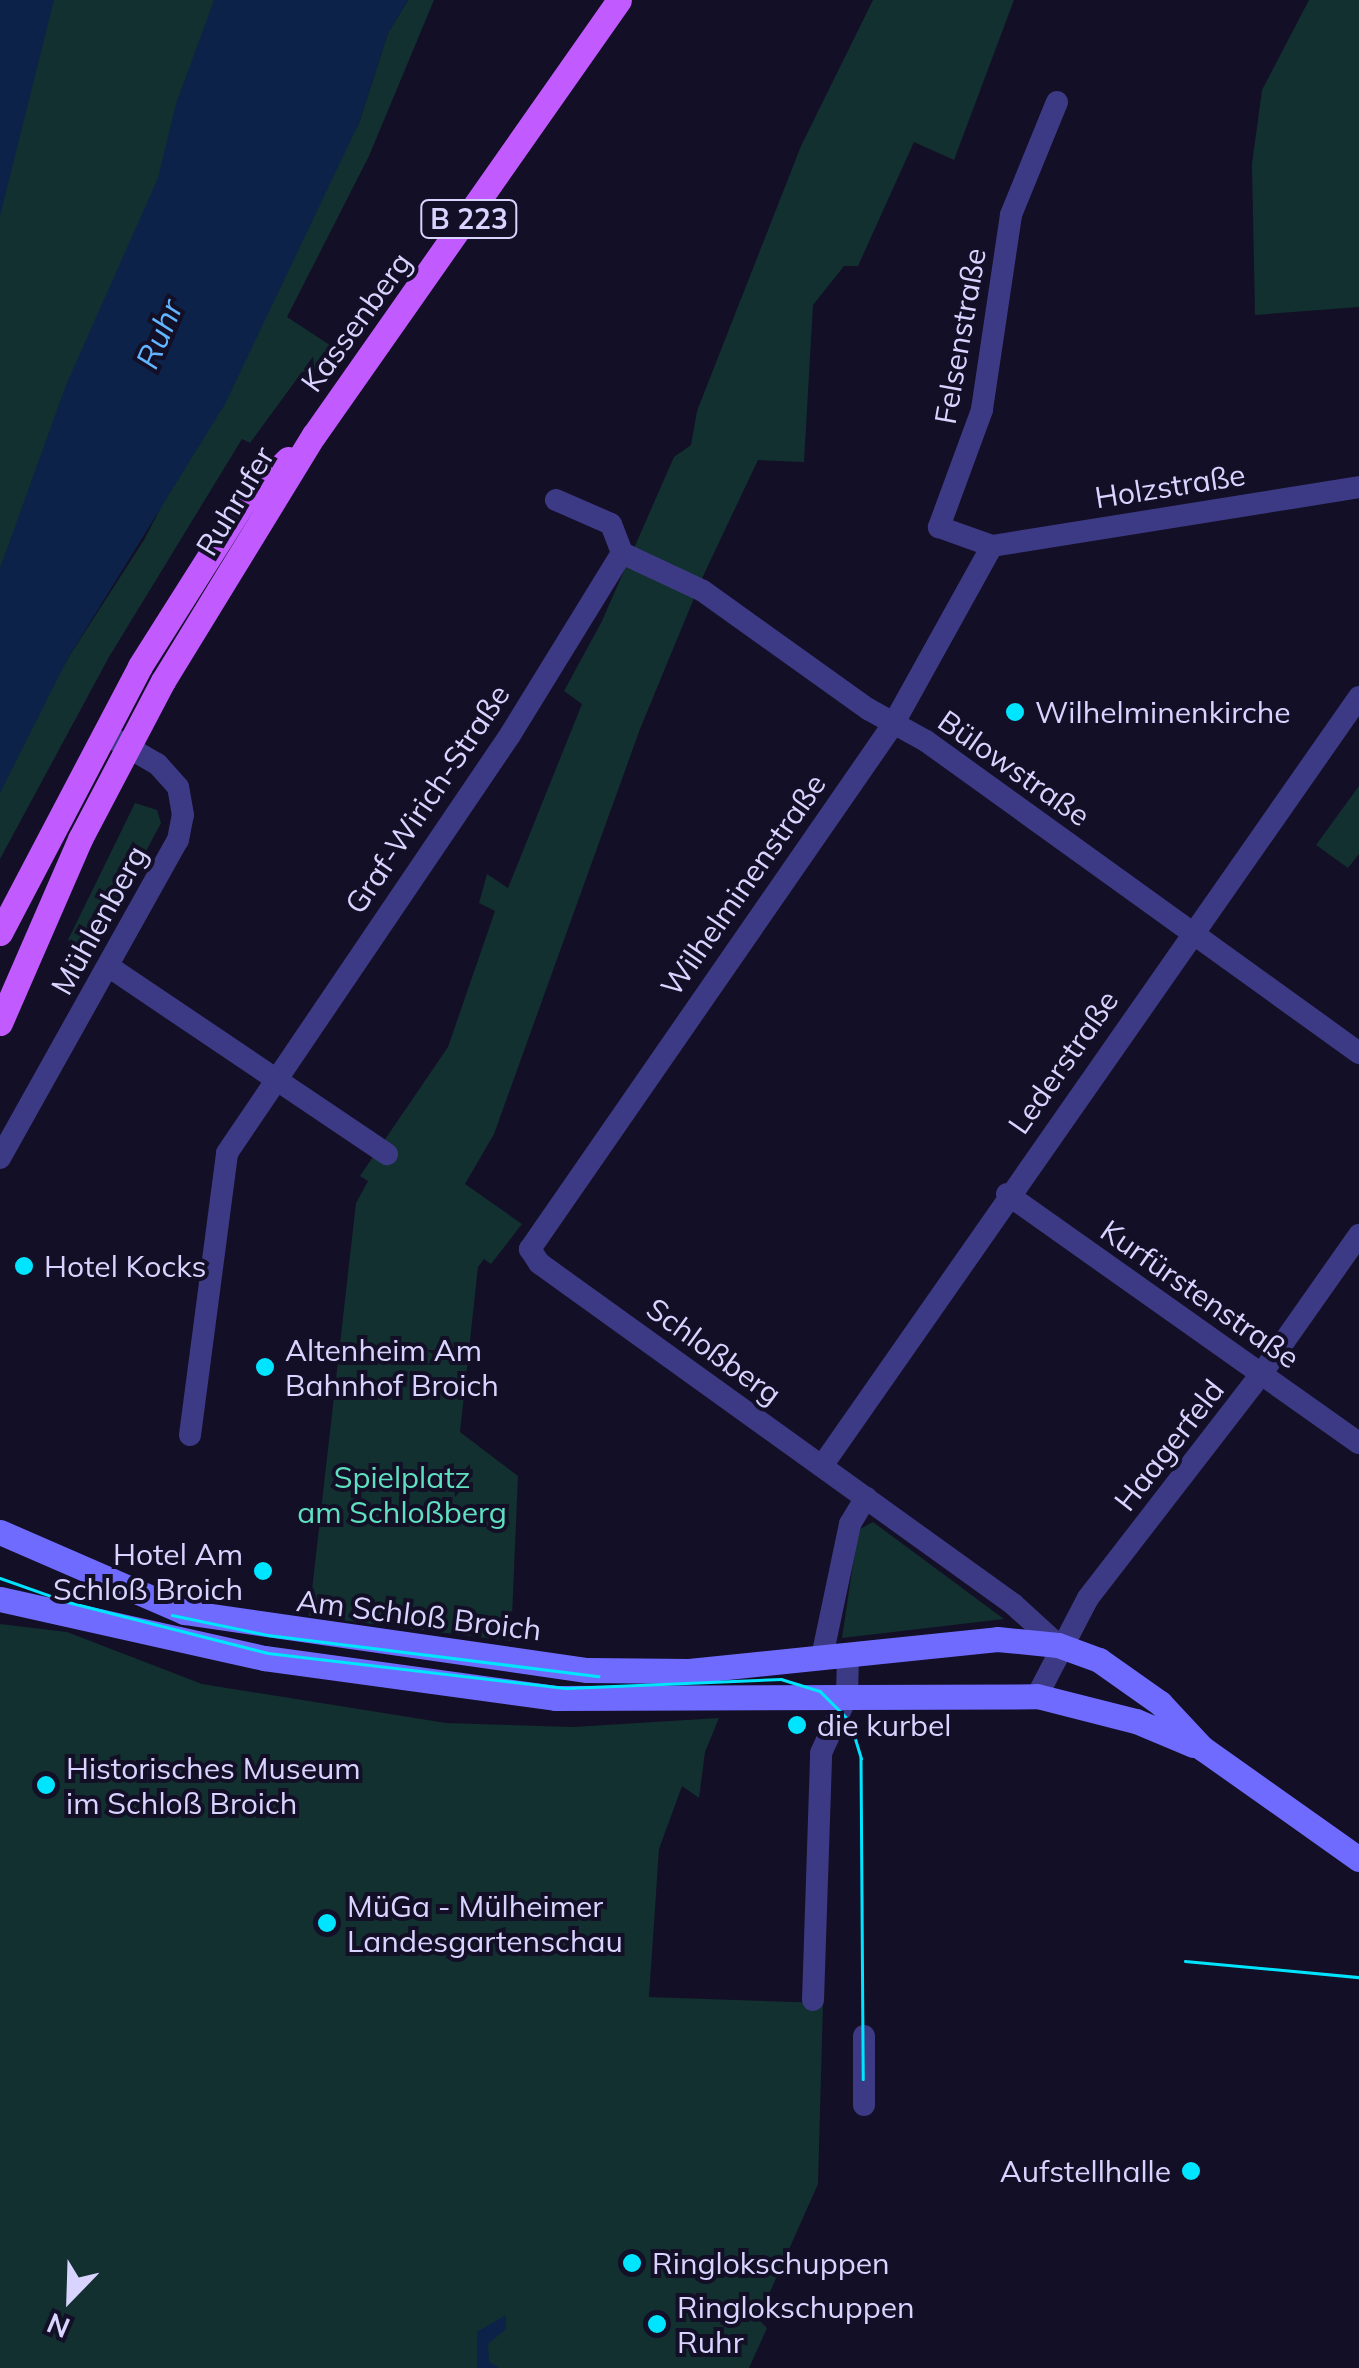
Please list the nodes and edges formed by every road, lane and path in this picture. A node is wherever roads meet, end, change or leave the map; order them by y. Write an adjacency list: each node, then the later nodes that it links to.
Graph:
1 (620, 0): 3 (main road, Kassenberg / B 223)
2 (1058, 102): 6 (street, Felsenstraße)
3 (314, 435): 10 (main road, Ruhrufer / B 223); 11 (main road, Ruhrufer / B 223)
4 (1359, 487): 6 (street, Holzstraße)
5 (556, 500): 7 (street)
6 (992, 546): 9 (street, Wilhelminenstraße)
7 (624, 554): 9 (street, Bülowstraße); 17 (street, Graf-Wirich-Straße)
8 (1359, 698): 13 (street, Lederstraße)
9 (894, 723): 13 (street, Bülowstraße); 22 (street, Wilhelminenstraße)
10 (102, 733): 11 (street, Mühlenberg); 12 (main road, Ruhrufer / B 223)
11 (129, 747): 14 (street, Mühlenberg); 15 (main road, Ruhrufer / B 223)
12 (0, 933)
13 (1196, 935): 16 (street, Bülowstraße); 20 (street, Lederstraße)
14 (112, 968): 17 (street); 19 (street, Mühlenberg)
15 (0, 1022)
16 (1359, 1053)
17 (275, 1074): 18 (street); 24 (street, Graf-Wirich-Straße)
18 (387, 1154)
19 (0, 1158)
20 (1007, 1194): 23 (street, Kurfürstenstraße); 26 (street, Lederstraße)
21 (1359, 1235): 23 (street, Haagerfeld)
22 (530, 1249): 26 (street, Schloßberg)
23 (1262, 1374): 25 (street, Kurfürstenstraße); 30 (street, Haagerfeld)
24 (190, 1435)
25 (1359, 1443)
26 (822, 1466): 27 (street, Schloßberg)
27 (866, 1498): 30 (street, Schloßberg); 31 (street)
28 (0, 1532): 31 (main road, Am Schloß Broich)
29 (0, 1599): 32 (main road, Am Schloß Broich)
30 (1058, 1645): 31 (main road, Am Schloß Broich); 33 (street, Haagerfeld); 34 (main road, Am Schloß Broich)
31 (835, 1655): 32 (street)
32 (847, 1696): 33 (main road, Am Schloß Broich); 36 (street)
33 (1037, 1696): 34 (main road, Am Schloß Broich)
34 (1202, 1748): 35 (main road)
35 (1359, 1859)
36 (813, 2000)
37 (864, 2036): 38 (street)
38 (864, 2105)

